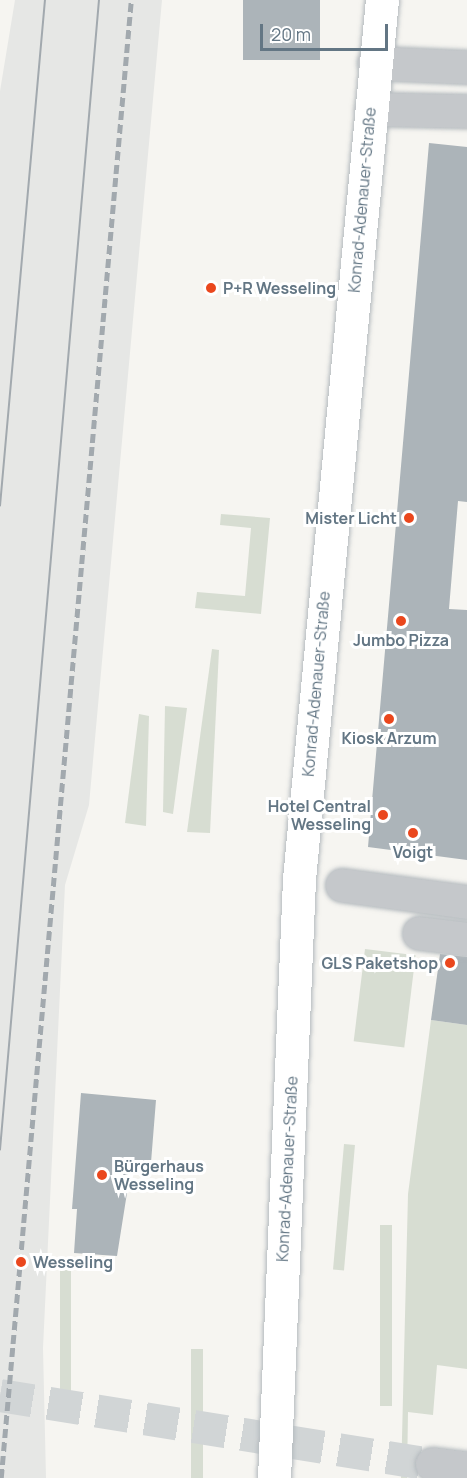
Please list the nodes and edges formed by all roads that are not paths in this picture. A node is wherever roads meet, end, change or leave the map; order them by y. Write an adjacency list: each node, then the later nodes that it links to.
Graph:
1 (382, 0): 2 (main road, Konrad-Adenauer-Straße)
2 (374, 63): 3 (street); 4 (main road, Konrad-Adenauer-Straße)
3 (467, 67)
4 (371, 109): 5 (street); 12 (main road, Konrad-Adenauer-Straße)
5 (467, 111)
6 (342, 885): 7 (street)
7 (467, 902)
8 (419, 933): 9 (street)
9 (467, 939)
10 (432, 1464): 11 (street)
11 (467, 1468)
12 (274, 1478)

